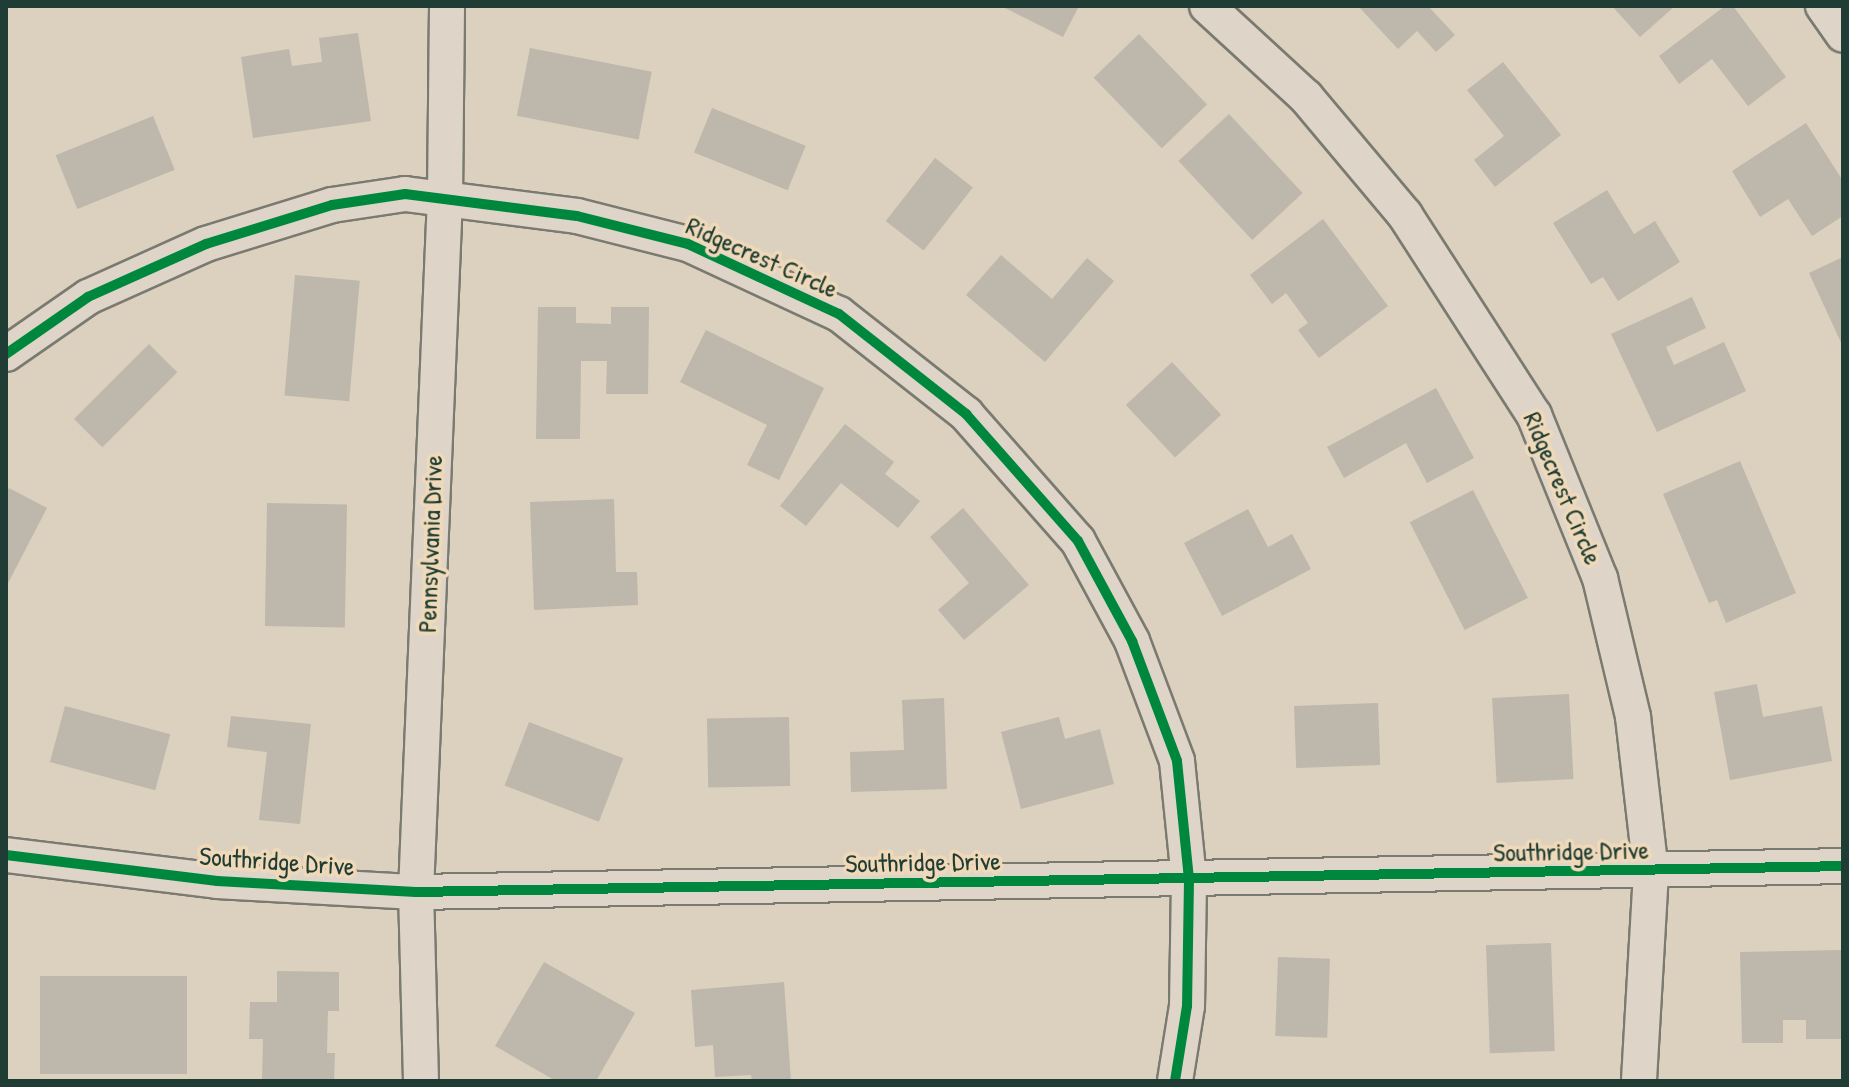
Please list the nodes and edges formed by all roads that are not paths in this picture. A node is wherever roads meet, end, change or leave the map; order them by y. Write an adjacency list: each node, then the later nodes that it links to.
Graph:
1 (447, 6): 5 (street, Pennsylvania Drive)
2 (1207, 6): 9 (street, Ridgecrest Circle)
3 (1823, 6): 4 (street)
4 (1843, 35)
5 (445, 198): 6 (street, Ridgecrest Circle); 10 (street, Ridgecrest Circle); 11 (street, Pennsylvania Drive)
6 (6, 354)
7 (6, 855): 11 (street, Southridge Drive)
8 (1843, 866): 9 (street, Southridge Drive)
9 (1651, 872): 10 (street, Southridge Drive); 14 (street, Ridgecrest Circle)
10 (1189, 880): 11 (street, Southridge Drive); 13 (street, Ridgecrest Circle)
11 (416, 892): 12 (street, Pennsylvania Drive)
12 (421, 1081)
13 (1175, 1081)
14 (1639, 1081)

